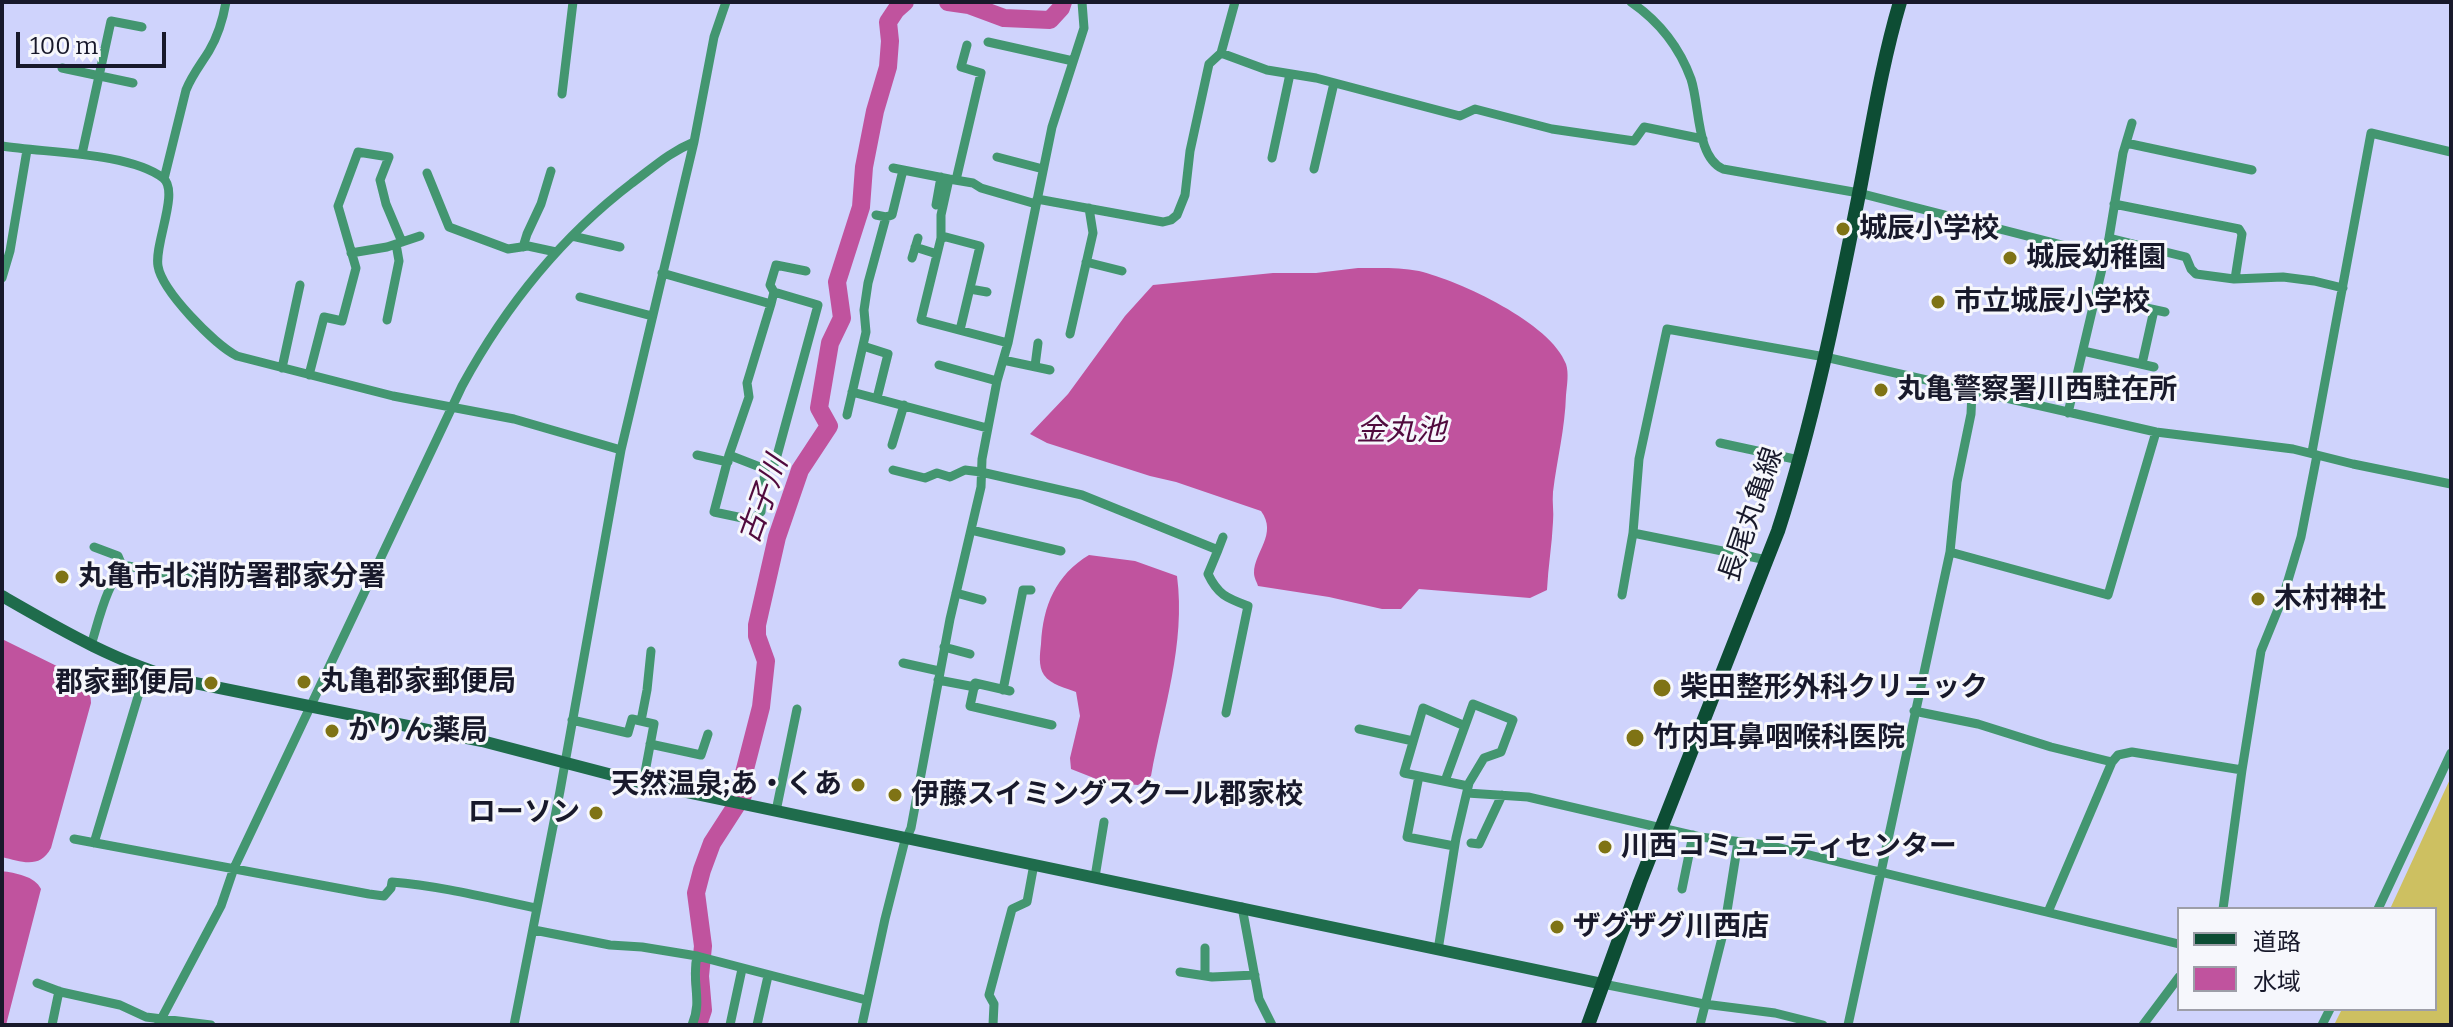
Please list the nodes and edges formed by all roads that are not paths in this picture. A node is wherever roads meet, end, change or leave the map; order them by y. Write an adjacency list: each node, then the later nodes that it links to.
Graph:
1 (226, 2): 34 (street)
2 (573, 2): 18 (street)
3 (726, 2): 21 (street)
4 (1082, 2): 12 (street)
5 (1235, 2): 11 (street)
6 (1631, 2): 20 (street)
7 (1900, 2): 36 (main road, 長尾丸亀線)
8 (142, 27): 15 (street)
9 (988, 42): 12 (street)
10 (967, 45): 35 (street)
11 (1221, 53): 14 (street); 40 (street)
12 (1073, 61): 29 (street)
13 (62, 68): 15 (street)
14 (1290, 74): 17 (street); 28 (street)
15 (99, 76): 16 (street); 26 (street)
16 (133, 83)
17 (1334, 83): 20 (street); 30 (street)
18 (562, 94)
19 (2132, 123): 22 (street)
20 (1703, 139): 36 (street)
21 (694, 142): 42 (street); 56 (street)
22 (2126, 143): 31 (street); 38 (street)
23 (2, 146): 24 (street)
24 (27, 150): 26 (street); 57 (street)
25 (2451, 152): 60 (street)
26 (82, 154): 34 (street)
27 (997, 157): 29 (street)
28 (1272, 158)
29 (1043, 169): 37 (street)
30 (1314, 169)
31 (2252, 170)
32 (551, 171): 46 (street)
33 (427, 173): 46 (street)
34 (164, 179): 83 (street)
35 (949, 179): 37 (street); 39 (street); 43 (street); 75 (street)
36 (1859, 193): 52 (street); 77 (main road, 長尾丸亀線)
37 (1036, 201): 40 (street); 73 (street)
38 (2114, 204): 44 (street); 58 (street)
39 (936, 205)
40 (1089, 208): 53 (street)
41 (420, 236): 45 (street)
42 (572, 236): 47 (street); 49 (street)
43 (941, 238): 51 (street); 61 (street)
44 (2109, 238): 52 (street); 58 (street)
45 (399, 243): 50 (street); 50 (street); 70 (street)
46 (523, 247): 49 (street)
47 (620, 247)
48 (915, 247): 51 (street)
49 (556, 252): 91 (street)
50 (351, 253): 85 (street)
51 (937, 254): 71 (street)
52 (2105, 256): 65 (street)
53 (1086, 262): 55 (street); 72 (street)
54 (806, 271): 62 (street)
55 (1122, 271)
56 (662, 273): 66 (street); 69 (street)
57 (2, 278)
58 (2235, 279): 60 (street)
59 (300, 285): 83 (street)
60 (2343, 288): 99 (street)
61 (970, 289): 63 (street); 71 (street)
62 (774, 292): 66 (street); 103 (street)
63 (987, 292)
64 (580, 297): 69 (street)
65 (2095, 297): 67 (street); 76 (street)
66 (771, 304): 101 (street)
67 (2154, 310): 68 (street); 79 (street)
68 (2165, 312)
69 (652, 316): 98 (street)
70 (387, 320)
71 (960, 330): 73 (street)
72 (1070, 334)
73 (1008, 343): 78 (street)
74 (1038, 343): 81 (street)
75 (863, 346): 87 (street); 89 (street)
76 (2083, 351): 79 (street); 92 (street)
77 (1825, 357): 88 (street); 102 (main road, 長尾丸亀線); 108 (street)
78 (1003, 360): 81 (street); 86 (street)
79 (2142, 364): 82 (street)
80 (939, 366): 86 (street)
81 (1035, 366): 84 (street)
82 (2154, 367)
83 (282, 368): 85 (street)
84 (1050, 370)
85 (309, 375): 91 (street)
86 (997, 381): 94 (street)
87 (852, 392): 89 (street); 93 (street)
88 (1972, 392): 92 (street); 113 (street)
89 (877, 398): 90 (street)
90 (904, 405): 94 (street); 97 (street)
91 (451, 408): 98 (street); 130 (street)
92 (2068, 413): 95 (street)
93 (847, 415)
94 (987, 428): 105 (street)
95 (2156, 432): 99 (street); 113 (street)
96 (1720, 443): 102 (street)
97 (892, 445)
98 (621, 450): 134 (street)
99 (2314, 454): 106 (street); 145 (street)
100 (697, 455): 101 (street)
101 (728, 458): 103 (street); 103 (street)
102 (1799, 460): 114 (main road, 長尾丸亀線)
103 (765, 469)
104 (893, 470): 105 (street)
105 (981, 472): 107 (street); 111 (street)
106 (2451, 484)
107 (971, 530): 112 (street); 118 (street)
108 (1633, 533): 114 (street); 119 (street)
109 (1223, 537): 111 (street)
110 (94, 547): 115 (street)
111 (1218, 550): 133 (street)
112 (1061, 551)
113 (1950, 552): 132 (street)
114 (1767, 560): 153 (main road, 長尾丸亀線)
115 (123, 568): 116 (street); 122 (street)
116 (188, 578)
117 (1031, 590): 129 (street)
118 (956, 593): 121 (street); 123 (street)
119 (1622, 595)
120 (2, 596): 122 (street)
121 (982, 600)
122 (91, 645): 127 (street)
123 (944, 647): 125 (street); 128 (street)
124 (651, 651): 135 (street)
125 (970, 654)
126 (903, 663): 128 (street)
127 (146, 670): 130 (street); 158 (street)
128 (939, 675): 129 (street); 155 (street)
129 (975, 687): 136 (street)
130 (310, 706): 144 (street); 162 (street)
131 (797, 709): 151 (street)
132 (1914, 711): 143 (street); 163 (street)
133 (1226, 713)
134 (572, 720): 135 (street); 144 (street)
135 (641, 721): 141 (street)
136 (1052, 725)
137 (1465, 726): 140 (street); 147 (street); 149 (street)
138 (1359, 729): 140 (street)
139 (708, 734): 141 (street)
140 (1413, 741): 146 (street)
141 (650, 744): 148 (street)
142 (2451, 753): 168 (street)
143 (2112, 762): 145 (street); 170 (street)
144 (564, 763): 148 (street); 169 (street)
145 (2242, 770): 167 (street)
146 (1419, 776): 147 (street); 160 (street)
147 (1445, 781): 149 (street)
148 (643, 783): 151 (street)
149 (1468, 790): 150 (street); 160 (street)
150 (1502, 795): 153 (street); 159 (street)
151 (776, 811): 155 (street)
152 (1104, 822): 164 (street)
153 (1662, 828): 154 (street); 183 (main road, 長尾丸亀線)
154 (1693, 835): 157 (street); 165 (street)
155 (907, 837): 161 (street); 185 (street)
156 (74, 839): 158 (street)
157 (1738, 842): 163 (street); 186 (street)
158 (94, 843): 162 (street)
159 (1471, 843)
160 (1454, 846): 174 (street)
161 (1034, 864): 164 (street); 195 (street)
162 (234, 868): 169 (street); 187 (street)
163 (1881, 872): 170 (street); 200 (street)
164 (1095, 877): 166 (street)
165 (1682, 889)
166 (1242, 907): 174 (street); 179 (street)
167 (2223, 907)
168 (2379, 907)
169 (536, 908): 171 (street)
170 (2048, 912): 172 (street)
171 (534, 930): 175 (street); 190 (street)
172 (2177, 944)
173 (1205, 948): 178 (street)
174 (1438, 950): 183 (street)
175 (702, 957): 176 (street); 191 (street)
176 (742, 969): 180 (street); 192 (street)
177 (1180, 972): 178 (street)
178 (1205, 975): 179 (street)
179 (1255, 975): 196 (street)
180 (768, 976): 185 (street); 193 (street)
181 (2177, 980): 201 (street)
182 (37, 983): 184 (street)
183 (1603, 984): 186 (street); 197 (main road, 長尾丸亀線)
184 (59, 991): 187 (street); 188 (street)
185 (866, 1000): 194 (street)
186 (1704, 1004): 198 (street); 199 (street)
187 (159, 1022): 189 (street)
188 (52, 1025)
189 (211, 1025)
190 (514, 1025)
191 (692, 1025)
192 (730, 1025)
193 (757, 1025)
194 (862, 1025)
195 (993, 1025)
196 (1272, 1025)
197 (1588, 1025)
198 (1700, 1025)
199 (1823, 1025)
200 (1848, 1025)
201 (2143, 1025)

